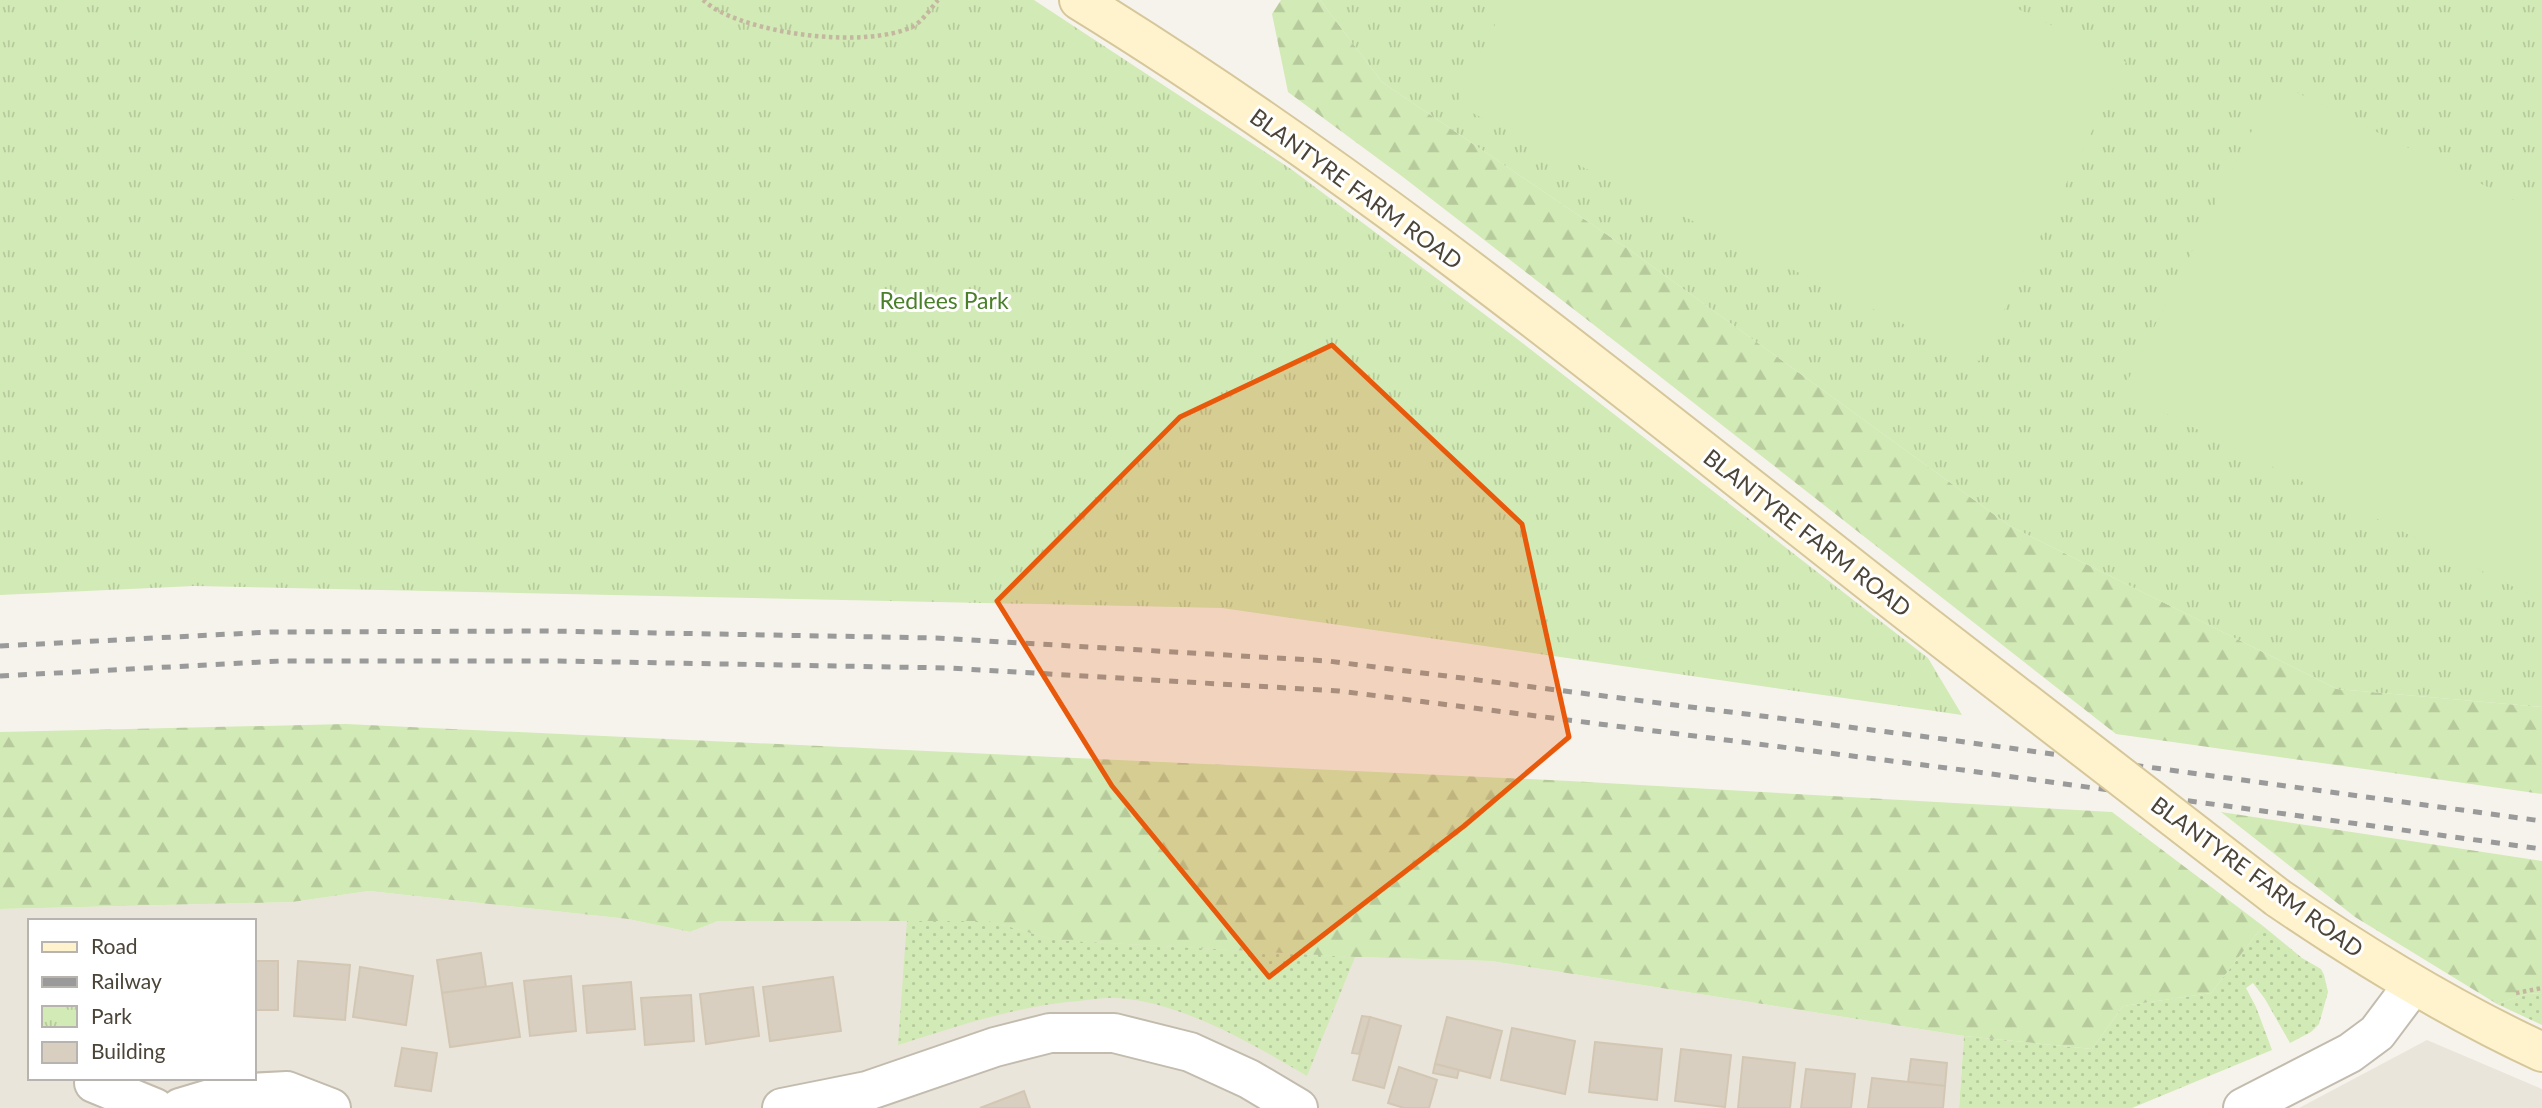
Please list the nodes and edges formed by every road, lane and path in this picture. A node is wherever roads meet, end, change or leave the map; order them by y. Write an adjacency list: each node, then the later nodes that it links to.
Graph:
1 (703, 0): 2 (path)
2 (938, 0)
3 (1079, 0): 4 (main road, BLANTYRE FARM ROAD, bridge)
4 (2413, 985): 5 (main road, BLANTYRE FARM ROAD); 12 (street)
5 (2542, 1052)
6 (94, 1083): 8 (street)
7 (1291, 1107): 11 (street)
8 (155, 1108)
9 (180, 1108): 10 (street)
10 (331, 1108)
11 (782, 1108)
12 (2243, 1108)

